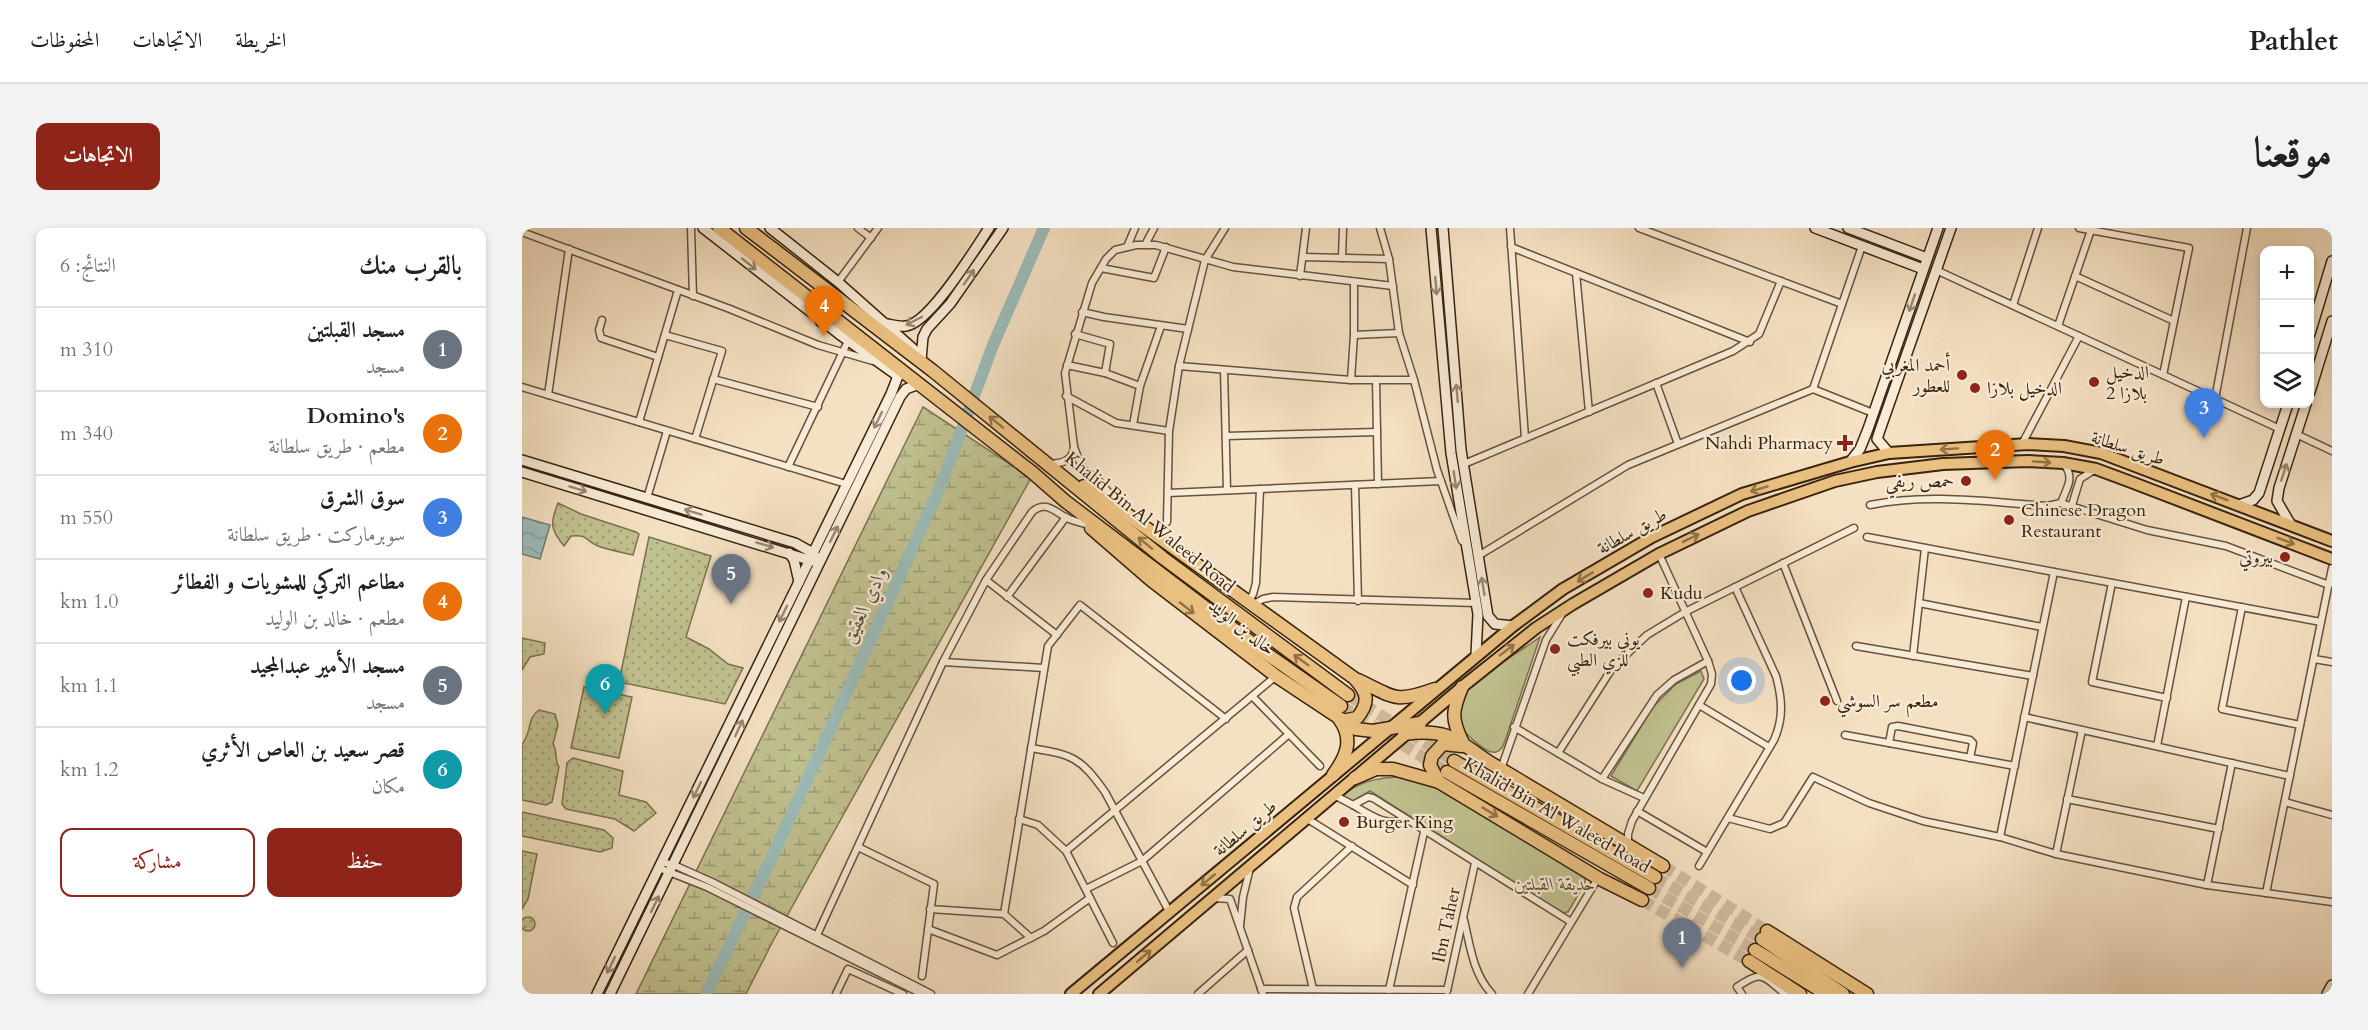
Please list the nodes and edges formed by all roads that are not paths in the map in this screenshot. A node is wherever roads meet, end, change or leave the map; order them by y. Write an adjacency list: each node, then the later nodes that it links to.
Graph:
1 (691, 228): 54 (street)
2 (703, 228): 61 (main road, one-way to 61)
3 (719, 228): 55 (highway)
4 (746, 228): 79 (highway)
5 (770, 228): 49 (main road)
6 (858, 228): 29 (street)
7 (878, 228): 29 (street)
8 (989, 228): 53 (main road)
9 (1004, 228): 56 (main road, one-way to 9)
10 (1135, 228): 32 (street)
11 (1154, 228): 30 (street)
12 (1225, 228): 40 (street)
13 (1306, 228): 36 (street)
14 (1343, 228): 37 (street)
15 (1380, 228): 39 (street)
16 (1431, 228): 155 (main road, one-way to 155)
17 (1443, 228): 123 (main road, one-way to 17)
18 (1510, 228): 34 (street)
19 (1815, 228): 31 (main road)
20 (1848, 228): 38 (main road)
21 (1938, 228): 38 (main road)
22 (1951, 228): 44 (main road)
23 (2038, 228): 58 (street)
24 (2079, 228): 27 (street)
25 (2247, 228): 98 (street)
26 (1643, 229): 48 (street)
27 (2091, 230): 47 (street); 62 (street)
28 (522, 232): 35 (street)
29 (871, 238): 49 (street)
30 (1145, 245): 32 (street); 33 (street)
31 (1862, 246): 43 (main road); 57 (street)
32 (1127, 247): 42 (street)
33 (1166, 247): 40 (street); 42 (street)
34 (1511, 247): 45 (street); 112 (street)
35 (569, 249): 52 (street); 96 (street)
36 (1303, 257): 37 (street); 46 (street)
37 (1342, 258): 39 (street)
38 (1927, 258): 43 (main road)
39 (1389, 259): 51 (street)
40 (1205, 260): 46 (street); 68 (street)
41 (2332, 261): 63 (main road)
42 (1101, 268): 59 (street)
43 (1923, 269): 103 (main road, one-way to 103)
44 (1936, 270): 58 (street); 118 (main road)
45 (1576, 273): 75 (street); 102 (street)
46 (1300, 276): 50 (street)
47 (2075, 276): 62 (street); 67 (street)
48 (1781, 281): 57 (street); 75 (street)
49 (838, 282): 65 (main road)
50 (1354, 283): 51 (street); 72 (street)
51 (1393, 286): 69 (street)
52 (678, 290): 54 (street); 71 (street)
53 (943, 295): 56 (main road); 65 (main road, one-way to 65)
54 (693, 296): 76 (street)
55 (811, 300): 61 (highway); 83 (highway)
56 (951, 302): 79 (main road)
57 (1842, 304): 95 (street)
58 (2013, 305): 67 (street)
59 (1082, 312): 66 (street); 70 (street)
60 (602, 321): 77 (street)
61 (822, 321): 74 (main road)
62 (2174, 321): 85 (street)
63 (2314, 321)
64 (2332, 321): 87 (main road)
65 (887, 324): 79 (main road)
66 (1161, 326): 68 (street); 93 (street)
67 (2058, 326): 73 (street)
68 (1188, 329): 81 (street)
69 (1399, 333): 72 (street); 90 (street)
70 (1075, 334): 80 (street); 84 (street)
71 (665, 335): 77 (street); 86 (street)
72 (1354, 335): 88 (street)
73 (2079, 336): 85 (street); 115 (street)
74 (848, 341): 76 (street); 78 (main road)
75 (1750, 342): 91 (street)
76 (842, 354): 78 (street); 99 (street)
77 (658, 357): 104 (street)
78 (879, 362): 83 (main road)
79 (926, 364): 120 (highway, Khalid Bin Al Waleed Road, one-way to 79)
80 (1067, 365): 84 (street); 97 (street)
81 (1179, 366): 82 (street); 108 (street)
82 (1224, 370): 88 (street); 111 (street)
83 (897, 371): 92 (highway); 128 (main road, one-way to 128)
84 (1105, 373): 93 (street)
85 (2163, 375): 98 (street)
86 (714, 379): 99 (street); 113 (street)
87 (2314, 379)
88 (1351, 380): 89 (street)
89 (1377, 380): 90 (street); 109 (street)
90 (1414, 380): 127 (street)
91 (1656, 383): 102 (street); 114 (street)
92 (921, 386): 136 (highway, Khalid Bin Al Waleed Road); 157 (main road, one-way to 92)
93 (1140, 386): 105 (street)
94 (522, 387): 96 (street)
95 (1813, 389): 103 (street); 114 (street)
96 (548, 395): 104 (street)
97 (1066, 396): 105 (street); 116 (street)
98 (2215, 399): 106 (street)
99 (818, 407): 124 (street)
100 (2287, 408): 106 (main road)
101 (2305, 408): 110 (main road)
102 (1589, 412): 112 (street)
103 (1873, 413): 121 (main road)
104 (639, 422): 107 (street)
105 (1132, 425): 108 (street)
106 (2280, 429): 140 (main road)
107 (668, 431): 113 (street); 135 (street)
108 (1169, 431): 134 (street)
109 (1377, 432): 111 (street); 130 (street)
110 (2296, 434): 117 (street); 145 (main road, one-way to 110)
111 (1226, 436): 133 (street)
112 (1526, 438): 123 (street)
113 (695, 439): 124 (street)
114 (1678, 444): 155 (street)
115 (2022, 444): 118 (main road, طريق سلطانة, one-way to 118); 140 (main road, طريق سلطانة, one-way to 115)
116 (1074, 447): 120 (street); 141 (street)
117 (2332, 451)
118 (1890, 453): 121 (main road, طريق سلطانة)
119 (522, 460): 135 (main road)
120 (1045, 461): 129 (highway, Khalid Bin Al Waleed Road)
121 (1850, 462): 176 (main road, طريق سلطانة, one-way to 176)
122 (2063, 463): 125 (main road, طريق سلطانة); 137 (street); 153 (main road, طريق سلطانة, one-way to 122)
123 (1464, 464): 155 (main road)
124 (788, 467): 128 (street)
125 (2096, 470): 139 (street); 156 (main road, طريق سلطانة, one-way to 156)
126 (522, 472): 152 (main road, one-way to 152)
127 (1441, 481): 130 (street); 155 (street)
128 (846, 484): 149 (main road)
129 (1073, 484): 141 (highway, خالد بن الوليد); 192 (highway, Khalid Bin Al Waleed Road, one-way to 129)
130 (1378, 484): 131 (street)
131 (1355, 485): 132 (street); 168 (street)
132 (1260, 489): 133 (street); 169 (street)
133 (1227, 490): 134 (street)
134 (1168, 493): 143 (street)
135 (647, 498): 150 (main road, one-way to 135)
136 (1065, 501): 144 (highway, خالد بن الوليد); 197 (highway, Khalid Bin Al Waleed Road)
137 (2061, 503): 138 (street); 139 (street)
138 (1870, 505)
139 (2072, 505): 164 (street)
140 (2239, 505): 145 (main road, طريق سلطانة)
141 (1119, 509): 169 (highway, خالد بن الوليد)
142 (1066, 517): 144 (street); 161 (street); 166 (street)
143 (1167, 522)
144 (1086, 524): 187 (highway, خالد بن الوليد, one-way to 187)
145 (2291, 525): 148 (main road, طريق سلطانة)
146 (1854, 528): 158 (street)
147 (1867, 537): 151 (street)
148 (2332, 541)
149 (818, 542): 150 (main road); 154 (main road)
150 (795, 543): 152 (main road); 154 (main road)
151 (1925, 548): 160 (street); 171 (street)
152 (789, 553): 154 (main road); 162 (main road)
153 (1659, 554): 173 (main road, طريق سلطانة); 174 (street)
154 (811, 557): 157 (main road); 162 (main road)
155 (1473, 557): 170 (main road); 176 (main road, one-way to 155)
156 (2332, 559)
157 (819, 562): 251 (main road, one-way to 157)
158 (1783, 563): 165 (street); 195 (street)
159 (2332, 568): 164 (street)
160 (2054, 572): 163 (street); 177 (street)
161 (986, 580): 166 (street); 184 (street)
162 (799, 582): 248 (main road, one-way to 248)
163 (2112, 583): 167 (street); 194 (street)
164 (2329, 585): 175 (street)
165 (1735, 587): 174 (street); 211 (street)
166 (1007, 597): 178 (street)
167 (2186, 597): 172 (street); 194 (street)
168 (1358, 601): 169 (street); 170 (street)
169 (1251, 603): 189 (highway, خالد بن الوليد)
170 (1476, 603): 180 (main road)
171 (1919, 603): 177 (street); 181 (street)
172 (2242, 608): 175 (street); 201 (street)
173 (1566, 609): 190 (main road, طريق سلطانة, one-way to 173); 202 (street)
174 (1685, 612): 183 (street); 213 (street)
175 (2321, 622): 182 (street)
176 (1513, 626): 180 (main road, طريق سلطانة)
177 (2042, 627): 188 (street)
178 (1057, 635): 186 (street); 199 (street)
179 (1856, 646): 181 (street)
180 (1476, 655): 191 (main road, طريق سلطانة)
181 (1913, 656): 188 (street)
182 (2313, 660): 185 (street); 201 (street)
183 (1708, 661): 196 (street); 223 (street)
184 (943, 662): 186 (street); 241 (street)
185 (2332, 662)
186 (1044, 668): 212 (street)
187 (1276, 676): 193 (street); 197 (highway, خالد بن الوليد)
188 (2033, 676): 198 (street)
189 (1356, 679): 191 (highway, خالد بن الوليد); 197 (highway)
190 (1462, 687): 200 (main road, طريق سلطانة); 209 (highway)
191 (1435, 689): 204 (main road, طريق سلطانة)
192 (1348, 695)
193 (1253, 697): 199 (street); 206 (street)
194 (2167, 698): 210 (street)
195 (1837, 701)
196 (1698, 705): 211 (street); 225 (street)
197 (1341, 715): 204 (highway, خالد بن الوليد); 220 (highway)
198 (2024, 717): 203 (street); 217 (street)
199 (1226, 719): 229 (street)
200 (1420, 723): 204 (highway, خالد بن الوليد); 205 (main road, طريق سلطانة)
201 (2300, 725): 221 (street)
202 (1514, 727): 213 (street); 218 (street)
203 (2082, 730): 210 (street); 226 (street)
204 (1384, 733): 205 (highway, خالد بن الوليد); 220 (main road, طريق سلطانة)
205 (1407, 733): 209 (highway, خالد بن الوليد); 222 (main road, طريق سلطانة)
206 (1289, 734): 216 (street); 245 (street)
207 (1845, 735): 208 (street)
208 (1889, 743): 214 (street); 214 (street)
209 (1465, 745): 218 (highway, خالد بن الوليد); 219 (highway)
210 (2157, 746): 215 (street)
211 (1770, 747): 233 (street)
212 (1031, 748): 229 (street); 234 (street)
213 (1558, 753): 223 (street)
214 (1970, 758): 217 (street)
215 (2232, 763): 221 (street); 236 (street)
216 (1320, 766)
217 (2014, 766): 238 (street)
218 (1501, 769): 239 (highway, خالد بن الوليد)
219 (1447, 772): 222 (highway); 252 (highway, one-way to 252); 253 (highway, Khalid Bin Al Waleed Road)
220 (1334, 775): 263 (main road, طريق سلطانة, one-way to 263)
221 (2290, 776): 227 (street)
222 (1355, 778): 224 (main road, طريق سلطانة)
223 (1602, 779): 225 (street)
224 (1334, 795): 228 (street); 232 (main road, طريق سلطانة)
225 (1644, 798): 230 (street)
226 (2067, 799): 236 (street); 244 (street)
227 (2284, 802): 231 (street); 257 (street)
228 (1353, 805): 235 (street); 235 (street)
229 (1115, 811): 242 (street); 245 (street)
230 (1637, 812): 239 (street); 243 (street)
231 (2332, 815)
232 (1306, 818): 240 (street); 247 (main road, طريق سلطانة)
233 (1728, 818): 238 (street); 243 (street)
234 (1019, 819): 242 (street); 264 (street)
235 (1406, 820): 237 (street)
236 (2218, 829): 255 (street)
237 (1424, 832): 246 (street); 254 (street)
238 (2001, 837): 244 (street)
239 (1629, 845): 249 (highway, خالد بن الوليد)
240 (1352, 846): 254 (street); 276 (street)
241 (858, 847): 262 (street); 270 (street)
242 (1066, 851): 256 (street)
243 (1707, 852): 250 (street)
244 (2056, 854): 255 (street)
245 (1142, 861): 256 (street); 263 (street)
246 (1475, 863): 265 (street, Ibn Taher); 266 (street)
247 (1251, 864): 259 (main road, طريق سلطانة); 267 (street)
248 (660, 865): 251 (street); 280 (main road, one-way to 280)
249 (1663, 866)
250 (1699, 866)
251 (672, 869): 268 (street); 281 (main road, one-way to 251)
252 (1598, 878): 260 (highway); 266 (street)
253 (1652, 883)
254 (1413, 885): 277 (street)
255 (2207, 885): 257 (street)
256 (1086, 889): 258 (street)
257 (2266, 893): 261 (street)
258 (1090, 898): 271 (street); 272 (street)
259 (1211, 898): 267 (street); 287 (main road, طريق سلطانة, one-way to 259)
260 (1642, 900)
261 (2332, 902)
262 (930, 909): 264 (street); 269 (street)
263 (1170, 913): 286 (main road, طريق سلطانة)
264 (1004, 914): 271 (street)
265 (1463, 916): 279 (street, Ibn Taher); 289 (street)
266 (1571, 922): 290 (street)
267 (1240, 927): 274 (street)
268 (795, 928): 270 (street); 284 (street)
269 (928, 929): 271 (street); 275 (street)
270 (817, 935): 285 (street)
271 (1031, 938)
272 (1113, 943)
273 (1758, 945): 293 (highway); 294 (highway); 295 (highway); 296 (highway)
274 (1248, 950): 278 (street); 288 (street)
275 (922, 976)
276 (1313, 989): 277 (street); 278 (street)
277 (1389, 990): 279 (street)
278 (1262, 992)
279 (1447, 992)
280 (597, 994)
281 (610, 994)
282 (836, 994): 283 (street)
283 (903, 994)
284 (922, 994)
285 (931, 994)
286 (1071, 994)
287 (1099, 994)
288 (1198, 994)
289 (1492, 994)
290 (1528, 994)
291 (1742, 994): 292 (street)
292 (1785, 994)
293 (1800, 994)
294 (1826, 994)
295 (1843, 994)
296 (1867, 994)

